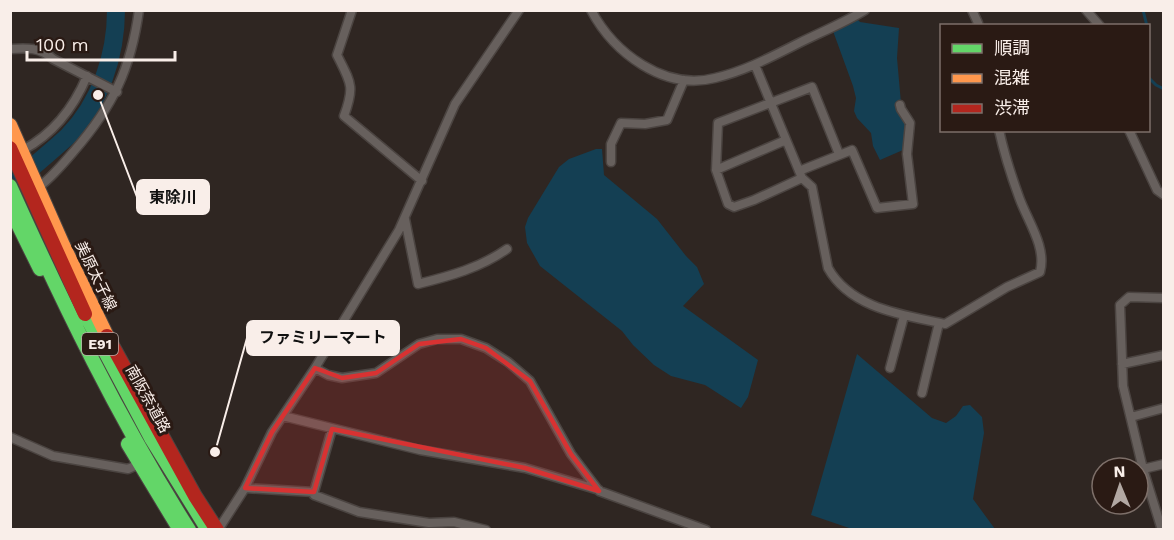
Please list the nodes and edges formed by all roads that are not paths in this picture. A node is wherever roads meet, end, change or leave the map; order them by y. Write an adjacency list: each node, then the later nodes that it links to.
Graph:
1 (139, 10): 14 (street)
2 (352, 10): 26 (street)
3 (519, 10): 26 (street)
4 (591, 10): 13 (street)
5 (865, 10): 11 (street)
6 (972, 10): 8 (street)
7 (1086, 10): 9 (street)
8 (978, 23)
9 (1098, 24)
10 (10, 49): 12 (street)
11 (755, 65): 13 (street); 15 (street)
12 (87, 76): 14 (street); 21 (street)
13 (684, 80): 23 (street)
14 (117, 92): 27 (street)
15 (771, 103): 20 (street); 22 (street); 24 (street)
16 (900, 105): 22 (street)
17 (10, 124): 21 (main road, 美原太子線)
18 (999, 132): 35 (street)
19 (1130, 132): 29 (street)
20 (786, 140): 24 (street); 25 (street)
21 (20, 151): 27 (main road, 美原太子線); 54 (main road, 南阪奈道路 / E91)
22 (839, 154): 25 (street)
23 (611, 162)
24 (716, 170): 25 (street)
25 (801, 175): 34 (street)
26 (422, 180): 31 (street)
27 (38, 184): 55 (main road, 美原太子線)
28 (10, 186): 53 (main road, 南阪奈道路 / E91)
29 (1164, 195)
30 (11, 213): 47 (main road)
31 (405, 218): 32 (street); 38 (street)
32 (507, 249)
33 (1164, 298): 37 (street)
34 (904, 316): 35 (street); 39 (street)
35 (939, 323): 40 (street)
36 (1164, 355): 37 (street)
37 (1122, 364): 43 (street)
38 (315, 368): 42 (street); 49 (street)
39 (890, 368)
40 (922, 393)
41 (1164, 408): 43 (street)
42 (283, 416): 44 (street); 48 (street)
43 (1131, 417): 46 (street)
44 (332, 429): 49 (street); 51 (street)
45 (10, 438): 47 (street)
46 (1140, 456)
47 (139, 465): 52 (main road)
48 (245, 488): 51 (street); 55 (street)
49 (599, 490): 57 (street)
50 (1150, 491): 58 (street)
51 (314, 492): 56 (street)
52 (180, 530)
53 (189, 530)
54 (208, 530)
55 (218, 530)
56 (486, 530)
57 (706, 530)
58 (1162, 530)

